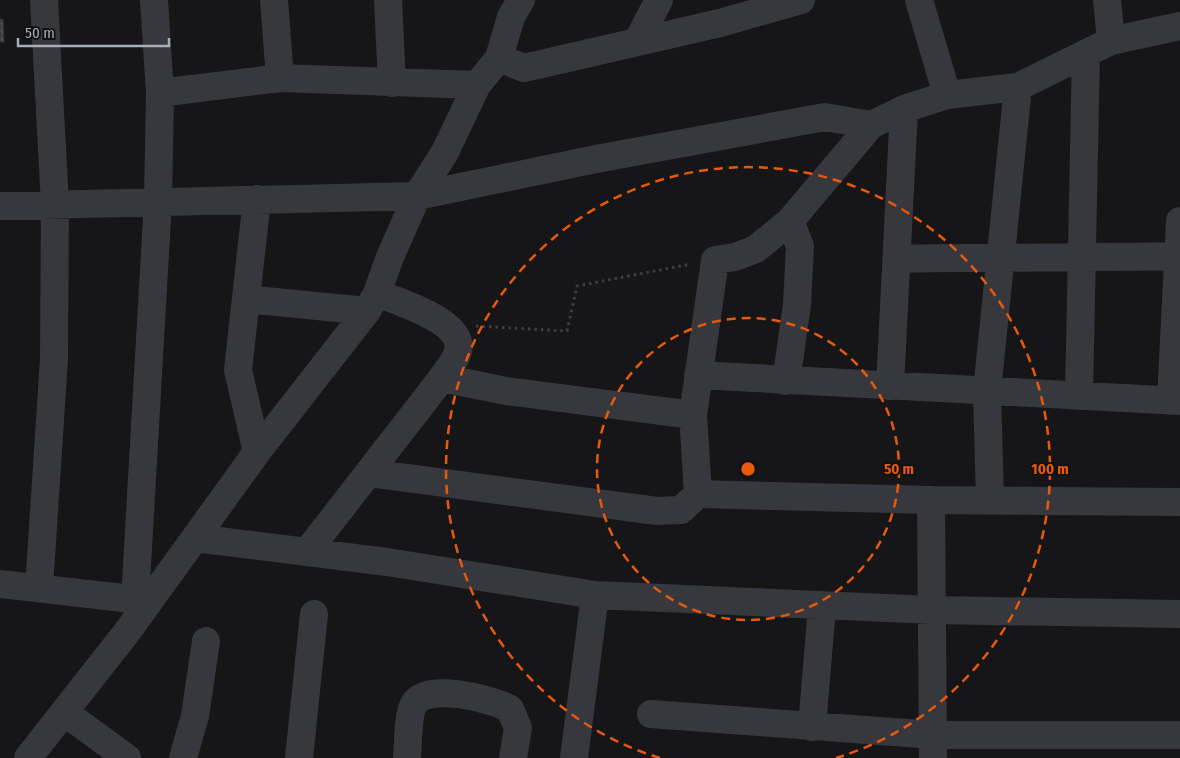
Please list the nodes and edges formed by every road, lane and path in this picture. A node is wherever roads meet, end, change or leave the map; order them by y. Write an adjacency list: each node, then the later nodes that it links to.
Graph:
1 (44, 0): 27 (street)
2 (154, 0): 20 (street)
3 (274, 0): 16 (street)
4 (388, 0): 17 (street)
5 (659, 0): 13 (street)
6 (801, 0): 10 (street)
7 (918, 0): 21 (street)
8 (1107, 0): 12 (street)
9 (512, 6): 15 (street)
10 (762, 6): 13 (street)
11 (1180, 26): 12 (street)
12 (1111, 41): 14 (street)
13 (637, 42): 15 (street)
14 (1086, 53): 19 (street); 34 (street)
15 (499, 58): 18 (street)
16 (280, 78): 17 (street); 20 (street)
17 (392, 83): 18 (street)
18 (477, 85): 24 (street)
19 (1018, 87): 21 (street); 32 (street)
20 (160, 93): 26 (street)
21 (946, 95): 22 (street)
22 (904, 109): 23 (street); 33 (street)
23 (870, 125): 24 (street); 29 (street)
24 (417, 196): 25 (street); 37 (street)
25 (257, 199): 26 (street); 36 (street)
26 (158, 201): 27 (street); 58 (street)
27 (55, 204): 28 (street); 56 (street)
28 (0, 206)
29 (790, 221): 35 (street); 41 (street)
30 (1180, 221): 31 (street)
31 (1179, 256): 34 (street); 45 (street)
32 (1001, 257): 33 (street); 34 (street); 43 (street)
33 (896, 259): 42 (street)
34 (1081, 259): 44 (street)
35 (715, 260): 38 (path); 39 (street)
36 (246, 299): 37 (street); 47 (street)
37 (372, 302): 38 (street); 47 (street)
38 (448, 324): 40 (street)
39 (698, 375): 41 (street); 46 (street)
40 (442, 378): 46 (street); 48 (street)
41 (786, 381): 42 (street)
42 (890, 386): 43 (street)
43 (987, 391): 44 (street); 51 (street)
44 (1079, 396): 45 (street)
45 (1175, 401)
46 (693, 415): 49 (street)
47 (257, 452): 53 (street)
48 (369, 473): 49 (street); 54 (street)
49 (698, 494): 50 (street)
50 (931, 500): 51 (street); 60 (street)
51 (990, 500): 52 (street)
52 (1180, 502)
53 (195, 538): 54 (street); 58 (street)
54 (307, 552): 57 (street)
55 (0, 584): 56 (street)
56 (39, 588): 58 (street)
57 (595, 595): 59 (street); 75 (street)
58 (142, 600): 64 (street)
59 (822, 606): 60 (street); 66 (street)
60 (932, 610): 62 (street); 68 (street)
61 (314, 614): 72 (street)
62 (1180, 614)
63 (206, 641): 69 (street)
64 (64, 712): 70 (street); 71 (street)
65 (651, 714): 66 (street)
66 (812, 727): 68 (street)
67 (1180, 735): 68 (street)
68 (934, 746)
69 (184, 757)
70 (28, 758)
71 (127, 758)
72 (299, 758)
73 (407, 758): 74 (street)
74 (513, 758)
75 (574, 758)

